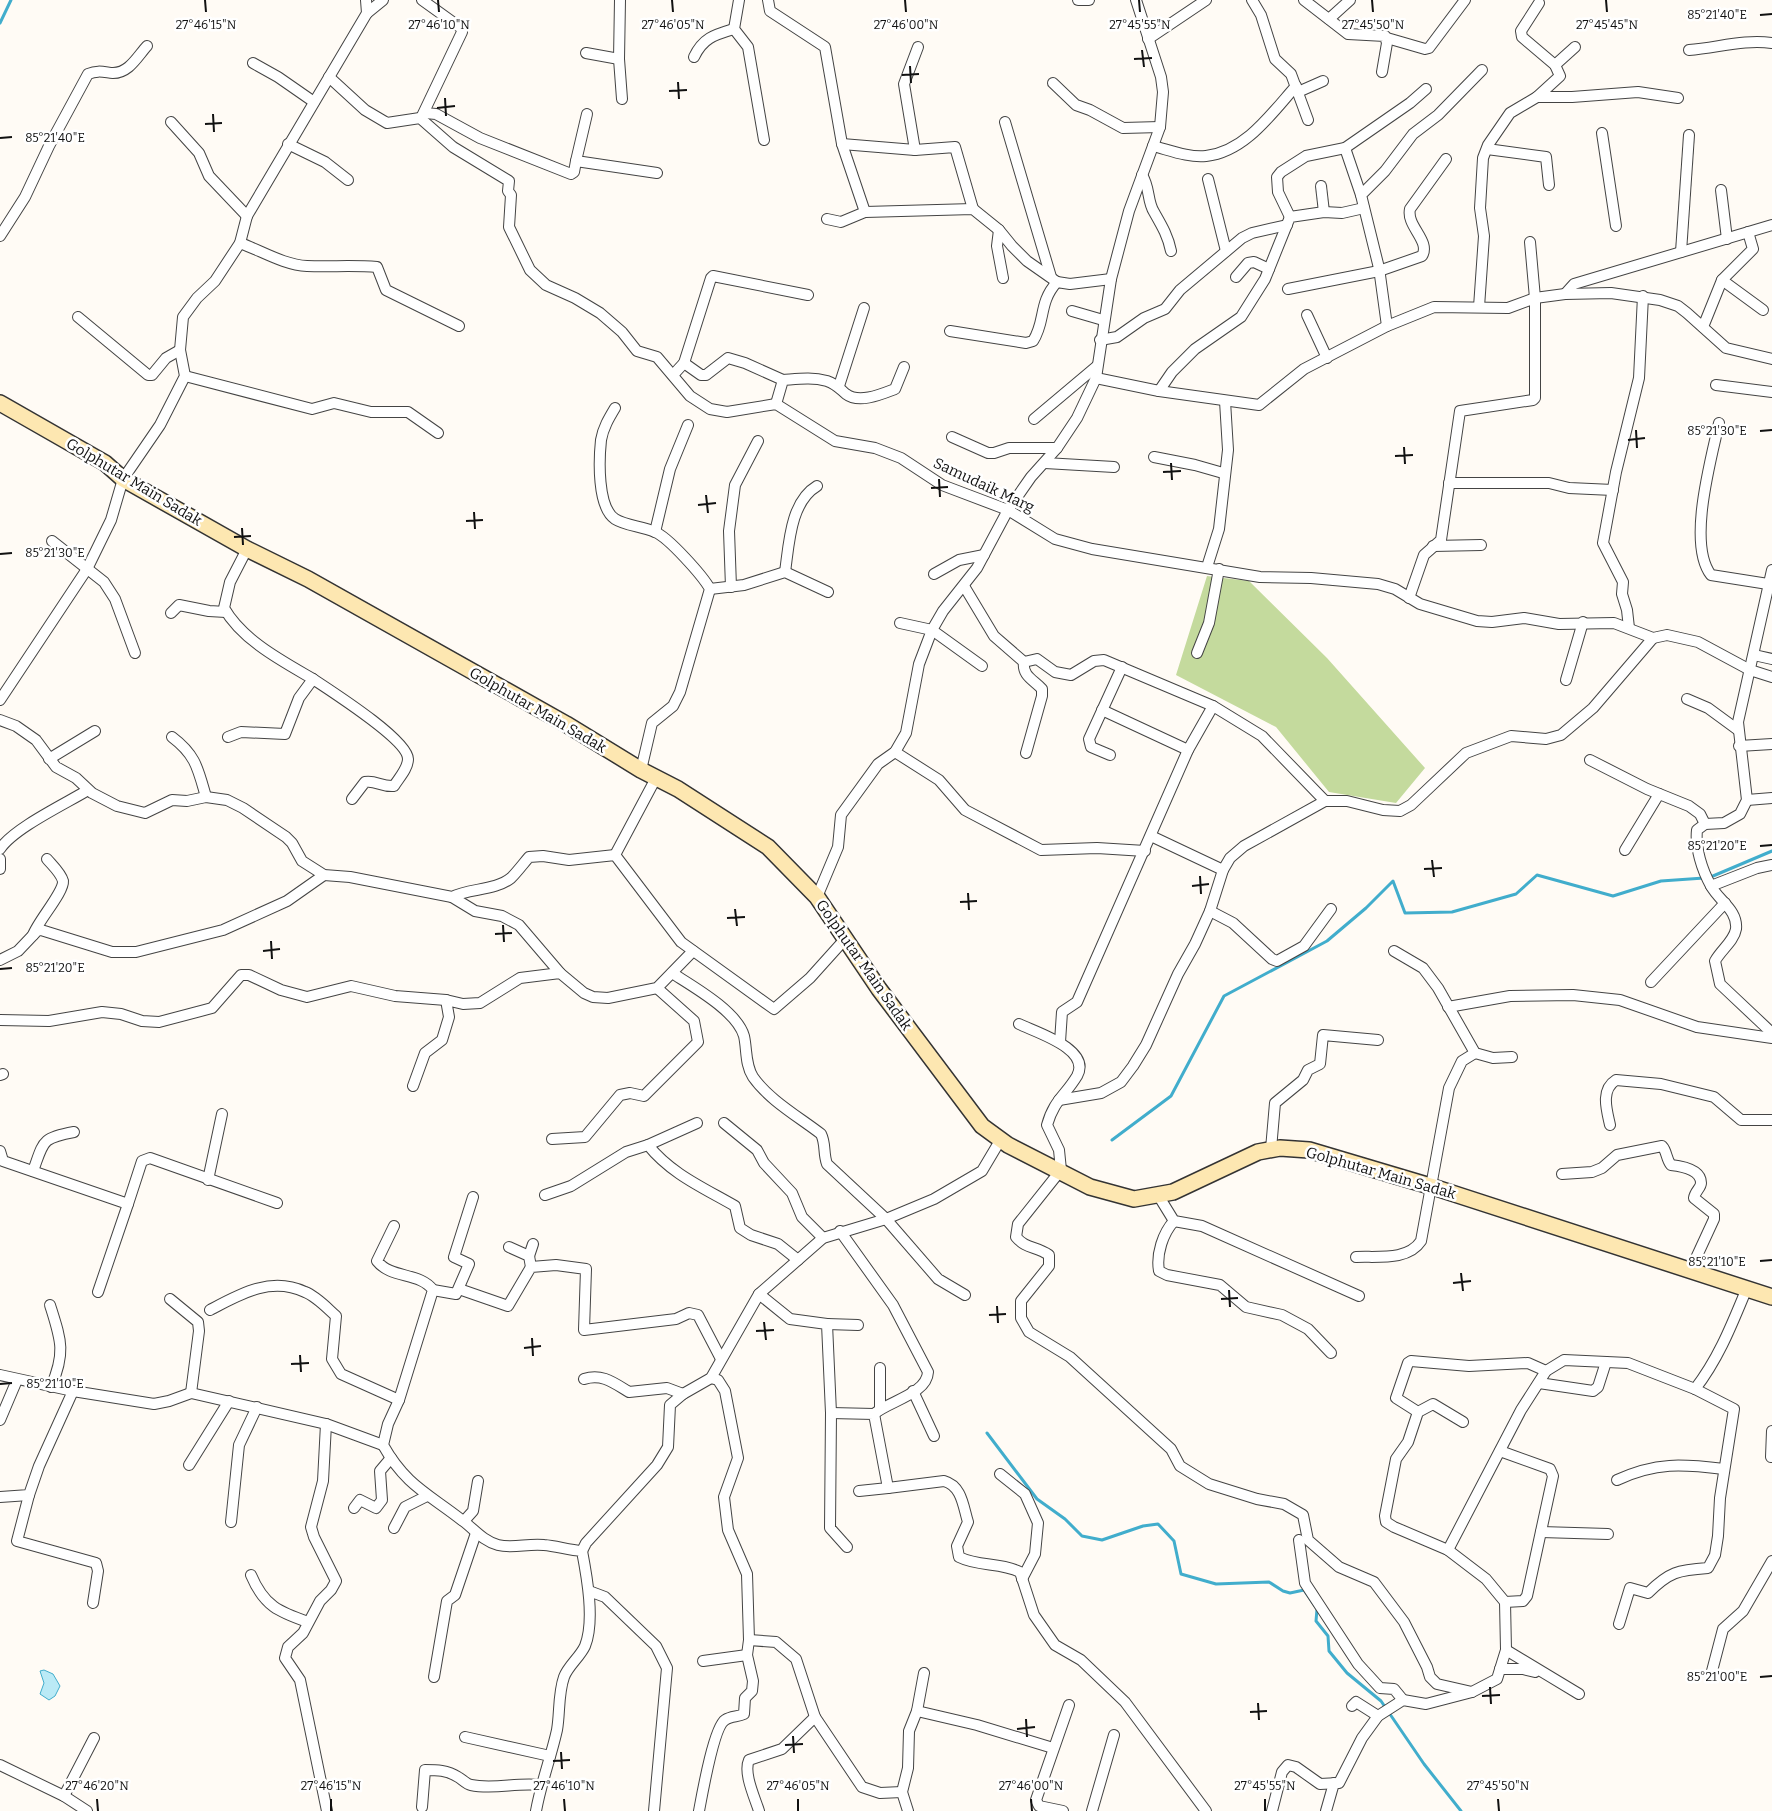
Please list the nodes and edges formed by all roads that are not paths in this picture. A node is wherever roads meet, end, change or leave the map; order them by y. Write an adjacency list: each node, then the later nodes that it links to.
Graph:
1 (366, 0): 16 (street)
2 (382, 0): 16 (street)
3 (422, 0): 43 (street)
4 (620, 0): 28 (street)
5 (739, 0): 18 (street)
6 (768, 0): 52 (street)
7 (1078, 0): 8 (street)
8 (1089, 0)
9 (1136, 0): 20 (street)
10 (1206, 0): 20 (street)
11 (1252, 0): 36 (street)
12 (1304, 0): 17 (street)
13 (1350, 0): 17 (street)
14 (1465, 0): 19 (street)
15 (1539, 4): 30 (street)
16 (366, 13): 33 (street)
17 (1329, 19): 19 (street)
18 (734, 29): 27 (street); 50 (street)
19 (1387, 38): 32 (street)
20 (1148, 39): 47 (street)
21 (1772, 43): 25 (street)
22 (147, 46): 78 (street)
23 (918, 47): 56 (street)
24 (1575, 48): 30 (street)
25 (1689, 50)
26 (586, 53): 28 (street)
27 (694, 58)
28 (619, 59): 40 (street)
29 (253, 63): 41 (street)
30 (1555, 65): 38 (street)
31 (1482, 70): 66 (street)
32 (1382, 72)
33 (329, 77): 41 (street); 43 (street)
34 (1323, 81): 36 (street)
35 (1053, 83): 47 (street)
36 (1297, 89): 44 (street); 53 (street)
37 (1426, 89): 54 (street)
38 (1537, 97): 39 (street); 55 (street)
39 (1678, 98)
40 (622, 99)
41 (314, 102): 51 (street)
42 (587, 114): 58 (street)
43 (423, 115): 58 (street); 115 (street)
44 (1308, 120)
45 (171, 122): 71 (street)
46 (1005, 122): 90 (street)
47 (1160, 127): 53 (street)
48 (1602, 133): 75 (street)
49 (1689, 135): 84 (street)
50 (764, 140)
51 (288, 144): 62 (street); 71 (street)
52 (842, 144): 56 (street); 69 (street)
53 (1153, 146): 60 (street)
54 (1345, 148): 66 (street); 73 (street)
55 (1487, 149): 63 (street); 98 (street)
56 (915, 150): 68 (street)
57 (1446, 159): 86 (street)
58 (576, 161): 59 (street)
59 (657, 172)
60 (1142, 175): 82 (street); 89 (street)
61 (1208, 179): 83 (street)
62 (348, 180)
63 (1549, 185)
64 (1321, 186): 70 (street)
65 (1721, 190): 79 (street)
66 (1361, 195): 67 (street)
67 (1364, 208): 70 (street); 86 (street)
68 (973, 209): 69 (street); 76 (street)
69 (865, 212): 72 (street)
70 (1324, 212): 73 (street)
71 (247, 216): 81 (street)
72 (827, 219)
73 (1289, 221): 83 (street); 85 (street)
74 (1772, 225): 77 (street)
75 (1616, 226)
76 (999, 230): 88 (street); 90 (street)
77 (1748, 232): 79 (street); 91 (street)
78 (0, 236)
79 (1727, 239): 84 (street)
80 (1530, 242): 96 (street)
81 (240, 243): 104 (street); 109 (street)
82 (1172, 251)
83 (1226, 251): 108 (street)
84 (1681, 252): 93 (street)
85 (1269, 269): 87 (street); 121 (street)
86 (1379, 271): 92 (street); 105 (street)
87 (1236, 277)
88 (1003, 278)
89 (1110, 279): 90 (street); 103 (street)
90 (1054, 280): 107 (street)
91 (1722, 280): 100 (street); 106 (street)
92 (1288, 289)
93 (1565, 294): 95 (street); 96 (street)
94 (808, 295): 112 (street)
95 (1643, 296): 106 (street); 141 (street)
96 (1535, 298): 98 (street); 139 (street)
97 (864, 308): 120 (street)
98 (1479, 308): 105 (street)
99 (1072, 310): 103 (street)
100 (1763, 310)
101 (1307, 315): 110 (street)
102 (78, 317): 109 (street)
103 (1104, 320): 108 (street)
104 (459, 326)
105 (1386, 326): 110 (street)
106 (1703, 326): 111 (street)
107 (950, 331)
108 (1100, 340): 113 (street)
109 (180, 350): 116 (street)
110 (1327, 358): 123 (street)
111 (1772, 359)
112 (684, 363): 115 (street); 118 (street)
113 (1097, 366): 117 (street); 127 (street)
114 (904, 367): 120 (street)
115 (673, 375): 125 (street)
116 (185, 376): 130 (street); 138 (street)
117 (1096, 378): 121 (street); 133 (street)
118 (783, 380): 120 (street); 125 (street)
119 (1716, 385): 122 (street)
120 (839, 386)
121 (1159, 391): 123 (street)
122 (1772, 392)
123 (1225, 401): 137 (street)
124 (0, 403): 138 (main road, Golphutar Main Sadak)
125 (776, 404): 142 (street, Samudaik Marg)
126 (615, 408): 143 (street)
127 (1034, 419)
128 (1719, 423): 155 (street)
129 (688, 425): 143 (street)
130 (438, 433)
131 (952, 437): 133 (street)
132 (758, 441): 157 (street)
133 (1058, 448): 135 (street)
134 (1154, 457): 137 (street)
135 (1045, 463): 136 (street); 142 (street)
136 (1114, 467)
137 (1223, 473): 149 (street)
138 (122, 479): 147 (main road, Golphutar Main Sadak); 150 (street)
139 (1449, 483): 141 (street); 146 (street)
140 (817, 486): 153 (street)
141 (1613, 490): 166 (street)
142 (1008, 510): 148 (street); 149 (street, Samudaik Marg)
143 (655, 532): 158 (street)
144 (52, 541): 150 (street)
145 (1480, 545): 146 (street)
146 (1433, 546): 160 (street)
147 (247, 549): 162 (street); 197 (main road, Golphutar Main Sadak)
148 (984, 555): 154 (street); 156 (street)
149 (1207, 567): 151 (street, Samudaik Marg)
150 (86, 569): 169 (street); 181 (street)
151 (1219, 569): 160 (street, Samudaik Marg); 170 (street)
152 (1772, 570): 155 (street)
153 (785, 572): 157 (street); 159 (street)
154 (934, 574)
155 (1768, 584): 161 (street)
156 (964, 586): 167 (street); 173 (street)
157 (731, 587): 158 (street)
158 (710, 589): 197 (street)
159 (828, 592)
160 (1410, 598): 164 (street, Samudaik Marg)
161 (1767, 610): 171 (street)
162 (226, 612): 163 (street); 178 (street)
163 (171, 613)
164 (1583, 622): 166 (street, Samudaik Marg); 179 (street)
165 (900, 623): 167 (street)
166 (1629, 628): 168 (street, Samudaik Marg)
167 (932, 630): 174 (street); 192 (street)
168 (1653, 638): 176 (street, Samudaik Marg); 204 (street)
169 (135, 653)
170 (1197, 653)
171 (1754, 655): 172 (street); 176 (street)
172 (1772, 659)
173 (1024, 662): 175 (street); 193 (street)
174 (982, 666)
175 (1122, 668): 182 (street); 183 (street)
176 (1750, 670): 177 (street, Samudaik Marg); 185 (street)
177 (1772, 677)
178 (313, 679): 188 (street); 203 (street)
179 (1566, 680)
180 (1687, 699): 185 (street)
181 (0, 700)
182 (1213, 706): 191 (street); 204 (street)
183 (1102, 710): 191 (street); 194 (street)
184 (0, 720): 195 (street)
185 (1738, 730): 190 (street)
186 (95, 731): 195 (street)
187 (172, 737): 201 (street)
188 (228, 737)
189 (1772, 744): 190 (street)
190 (1739, 746): 205 (street)
191 (1188, 750): 207 (street)
192 (895, 752): 210 (street); 220 (street)
193 (1026, 753)
194 (1110, 755)
195 (49, 759): 199 (street)
196 (1590, 760): 200 (street)
197 (641, 770): 198 (main road, Golphutar Main Sadak)
198 (656, 778): 211 (street); 220 (main road, Golphutar Main Sadak)
199 (88, 790): 201 (street); 208 (street)
200 (1659, 794): 206 (street); 209 (street)
201 (206, 797): 217 (street)
202 (1772, 798): 205 (street)
203 (352, 799)
204 (1325, 800): 216 (street)
205 (1746, 800): 206 (street)
206 (1705, 824): 218 (street)
207 (1152, 836): 210 (street); 216 (street)
208 (0, 849)
209 (1625, 850)
210 (1144, 851): 240 (street)
211 (615, 854): 219 (street); 226 (street)
212 (0, 859): 215 (street)
213 (47, 859): 224 (street)
214 (1772, 865): 218 (street)
215 (0, 869)
216 (1224, 870): 223 (street)
217 (324, 875): 219 (street); 224 (street)
218 (1711, 886): 221 (street)
219 (452, 897): 230 (street)
220 (817, 897): 225 (main road, Golphutar Main Sadak)
221 (1725, 903): 231 (street); 237 (street)
222 (1332, 909): 223 (street)
223 (1210, 911): 244 (street)
224 (33, 936): 228 (street)
225 (846, 938): 226 (street); 252 (main road, Golphutar Main Sadak)
226 (693, 951): 229 (street)
227 (1394, 951): 234 (street)
228 (0, 960)
229 (672, 973): 232 (street); 266 (street)
230 (560, 974): 232 (street); 233 (street)
231 (1651, 982)
232 (657, 988): 251 (street)
233 (446, 1000): 235 (street); 243 (street)
234 (1448, 1007): 238 (street); 241 (street)
235 (0, 1020)
236 (1019, 1024): 240 (street)
237 (1772, 1034)
238 (1772, 1038)
239 (1378, 1040): 254 (street)
240 (1060, 1042): 244 (street)
241 (1475, 1053): 242 (street); 260 (street)
242 (1512, 1057)
243 (414, 1086)
244 (1059, 1100): 256 (street)
245 (222, 1114): 259 (street)
246 (1772, 1120): 249 (street)
247 (697, 1123): 253 (street)
248 (724, 1123): 270 (street)
249 (1610, 1125)
250 (74, 1132): 257 (street)
251 (552, 1139)
252 (1001, 1140): 256 (main road, Golphutar Main Sadak); 266 (street)
253 (648, 1145): 261 (street); 275 (street)
254 (1271, 1149): 260 (main road, Golphutar Main Sadak); 262 (main road, Golphutar Main Sadak)
255 (1, 1159): 257 (street)
256 (1061, 1170): 262 (main road, Golphutar Main Sadak); 360 (street)
257 (32, 1171): 265 (street)
258 (1562, 1174): 277 (street)
259 (208, 1180): 264 (street); 265 (street)
260 (1430, 1186): 274 (street); 277 (main road, Golphutar Main Sadak)
261 (545, 1195)
262 (1158, 1195): 267 (street)
263 (473, 1197): 278 (street)
264 (277, 1202)
265 (128, 1204): 281 (street)
266 (886, 1219): 269 (street); 283 (street)
267 (1174, 1221): 284 (street); 291 (street)
268 (394, 1226): 280 (street)
269 (840, 1231): 270 (street); 304 (street)
270 (823, 1238): 275 (street)
271 (533, 1244): 273 (street)
272 (509, 1247): 273 (street)
273 (529, 1256): 276 (street)
274 (1356, 1258)
275 (798, 1260): 282 (street)
276 (530, 1267): 278 (street); 292 (street)
277 (1690, 1271): 279 (main road, Golphutar Main Sadak)
278 (459, 1288): 280 (street)
279 (1747, 1288): 285 (main road, Golphutar Main Sadak); 302 (street)
280 (433, 1290): 307 (street)
281 (98, 1292)
282 (759, 1294): 289 (street); 292 (street)
283 (965, 1295)
284 (1359, 1296)
285 (1772, 1297)
286 (170, 1299): 305 (street)
287 (50, 1306): 301 (street)
288 (210, 1310): 307 (street)
289 (827, 1324): 290 (street); 312 (street)
290 (858, 1325)
291 (1331, 1353)
292 (721, 1359): 297 (street)
293 (1606, 1362): 295 (street); 300 (street); 302 (street)
294 (880, 1368): 310 (street)
295 (1546, 1372): 300 (street); 311 (street)
296 (0, 1375): 299 (street)
297 (712, 1378): 306 (street); 351 (street)
298 (584, 1379): 306 (street)
299 (17, 1380): 301 (street); 313 (street)
300 (1539, 1383): 319 (street)
301 (50, 1387): 303 (street)
302 (1694, 1389): 323 (street)
303 (73, 1391): 305 (street); 329 (street)
304 (913, 1391): 310 (street); 317 (street)
305 (191, 1393): 308 (street)
306 (683, 1394): 342 (street)
307 (399, 1400): 318 (street)
308 (229, 1401): 309 (street); 322 (street)
309 (257, 1407): 315 (street); 334 (street)
310 (877, 1411): 312 (street); 327 (street)
311 (1418, 1412): 314 (street); 341 (street)
312 (831, 1413): 340 (street)
313 (0, 1420)
314 (1463, 1422)
315 (326, 1424): 318 (street); 349 (street)
316 (1772, 1431): 320 (street)
317 (934, 1436)
318 (383, 1444): 321 (street)
319 (1500, 1451): 336 (street); 341 (street)
320 (1771, 1457)
321 (391, 1458): 330 (street); 332 (street)
322 (189, 1465)
323 (1724, 1469): 326 (street); 350 (street)
324 (1000, 1474): 345 (street)
325 (478, 1480): 333 (street)
326 (1617, 1480)
327 (888, 1488): 328 (street); 345 (street)
328 (859, 1491)
329 (29, 1495): 331 (street); 348 (street)
330 (427, 1496): 333 (street); 335 (street)
331 (0, 1497)
332 (354, 1508)
333 (464, 1521): 337 (street)
334 (231, 1522)
335 (394, 1528)
336 (1541, 1532): 338 (street); 347 (street)
337 (476, 1533): 342 (street); 359 (street)
338 (1608, 1534)
339 (1299, 1540): 362 (street)
340 (847, 1547)
341 (1448, 1550): 347 (street)
342 (582, 1551): 346 (street)
343 (1772, 1561): 356 (street)
344 (252, 1575): 349 (street)
345 (1022, 1579): 389 (street)
346 (589, 1591): 372 (street); 383 (street)
347 (1505, 1602): 352 (street)
348 (93, 1603)
349 (308, 1622): 381 (street)
350 (1619, 1624)
351 (749, 1640): 353 (street); 367 (street)
352 (1506, 1650): 355 (street); 358 (street)
353 (747, 1655): 354 (street); 384 (street)
354 (703, 1661)
355 (1500, 1668): 358 (street); 360 (street)
356 (1712, 1671)
357 (924, 1673): 365 (street)
358 (1543, 1673): 361 (street)
359 (434, 1677)
360 (1472, 1692): 362 (street)
361 (1579, 1694)
362 (1403, 1700): 366 (street)
363 (1068, 1705): 371 (street)
364 (1352, 1706): 366 (street)
365 (917, 1711): 371 (street); 376 (street)
366 (1380, 1715): 374 (street)
367 (815, 1717): 376 (street); 385 (street)
368 (1114, 1735): 388 (street)
369 (465, 1737): 372 (street)
370 (94, 1738): 377 (street)
371 (1053, 1748): 378 (street)
372 (550, 1756): 375 (street)
373 (0, 1765): 377 (street)
374 (1334, 1783): 390 (street); 391 (street)
375 (540, 1785): 379 (street); 382 (street)
376 (902, 1792): 386 (street)
377 (64, 1796): 380 (street)
378 (1035, 1807): 387 (street)
379 (422, 1808)
380 (87, 1811)
381 (327, 1811)
382 (536, 1811)
383 (654, 1811)
384 (699, 1811)
385 (759, 1811)
386 (908, 1811)
387 (1063, 1811)
388 (1092, 1811)
389 (1206, 1811)
390 (1272, 1811)
391 (1326, 1811)

